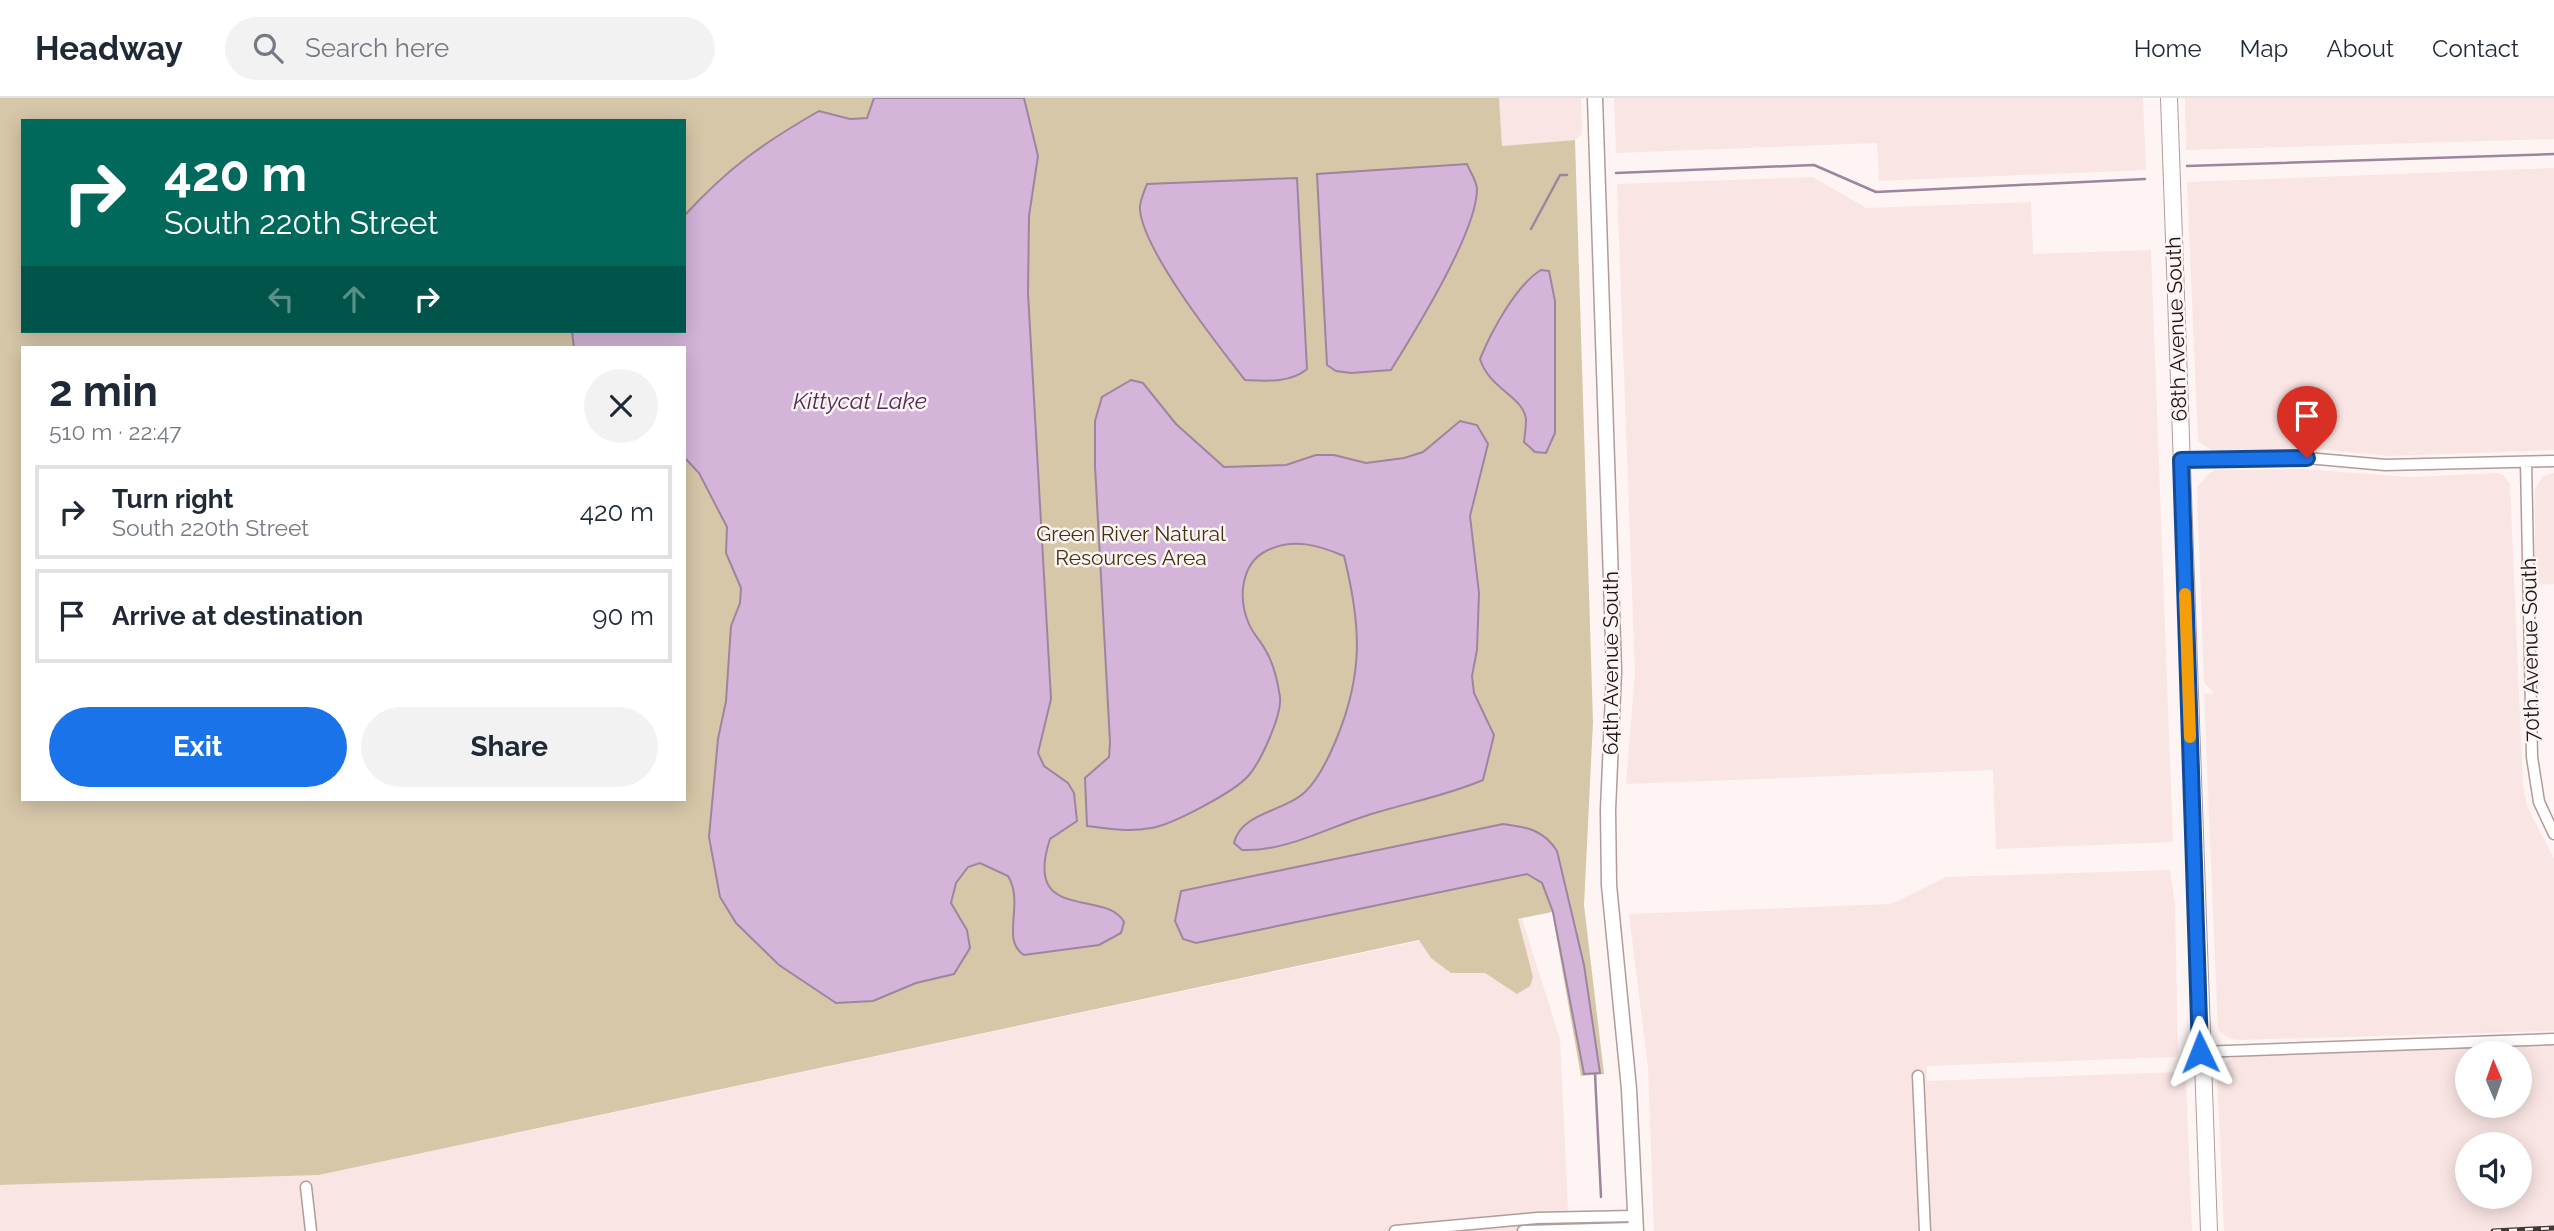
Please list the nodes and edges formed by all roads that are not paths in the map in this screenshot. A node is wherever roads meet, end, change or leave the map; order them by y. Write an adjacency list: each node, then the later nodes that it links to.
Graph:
1 (1595, 98): 11 (street, 64th Avenue South)
2 (2169, 98): 3 (main road, 68th Avenue South)
3 (2181, 460): 5 (street); 8 (main road, 68th Avenue South)
4 (2554, 461): 5 (street)
5 (2526, 462): 6 (street, 70th Avenue South)
6 (2554, 834)
7 (2554, 1039): 8 (street)
8 (2200, 1052): 18 (main road, 68th Avenue South)
9 (1918, 1076): 17 (street)
10 (306, 1187): 13 (street)
11 (1634, 1226): 12 (street); 16 (street)
12 (1428, 1230): 14 (street); 15 (street)
13 (311, 1231)
14 (1395, 1231)
15 (1454, 1231)
16 (1523, 1231)
17 (1925, 1231)
18 (2209, 1231)

